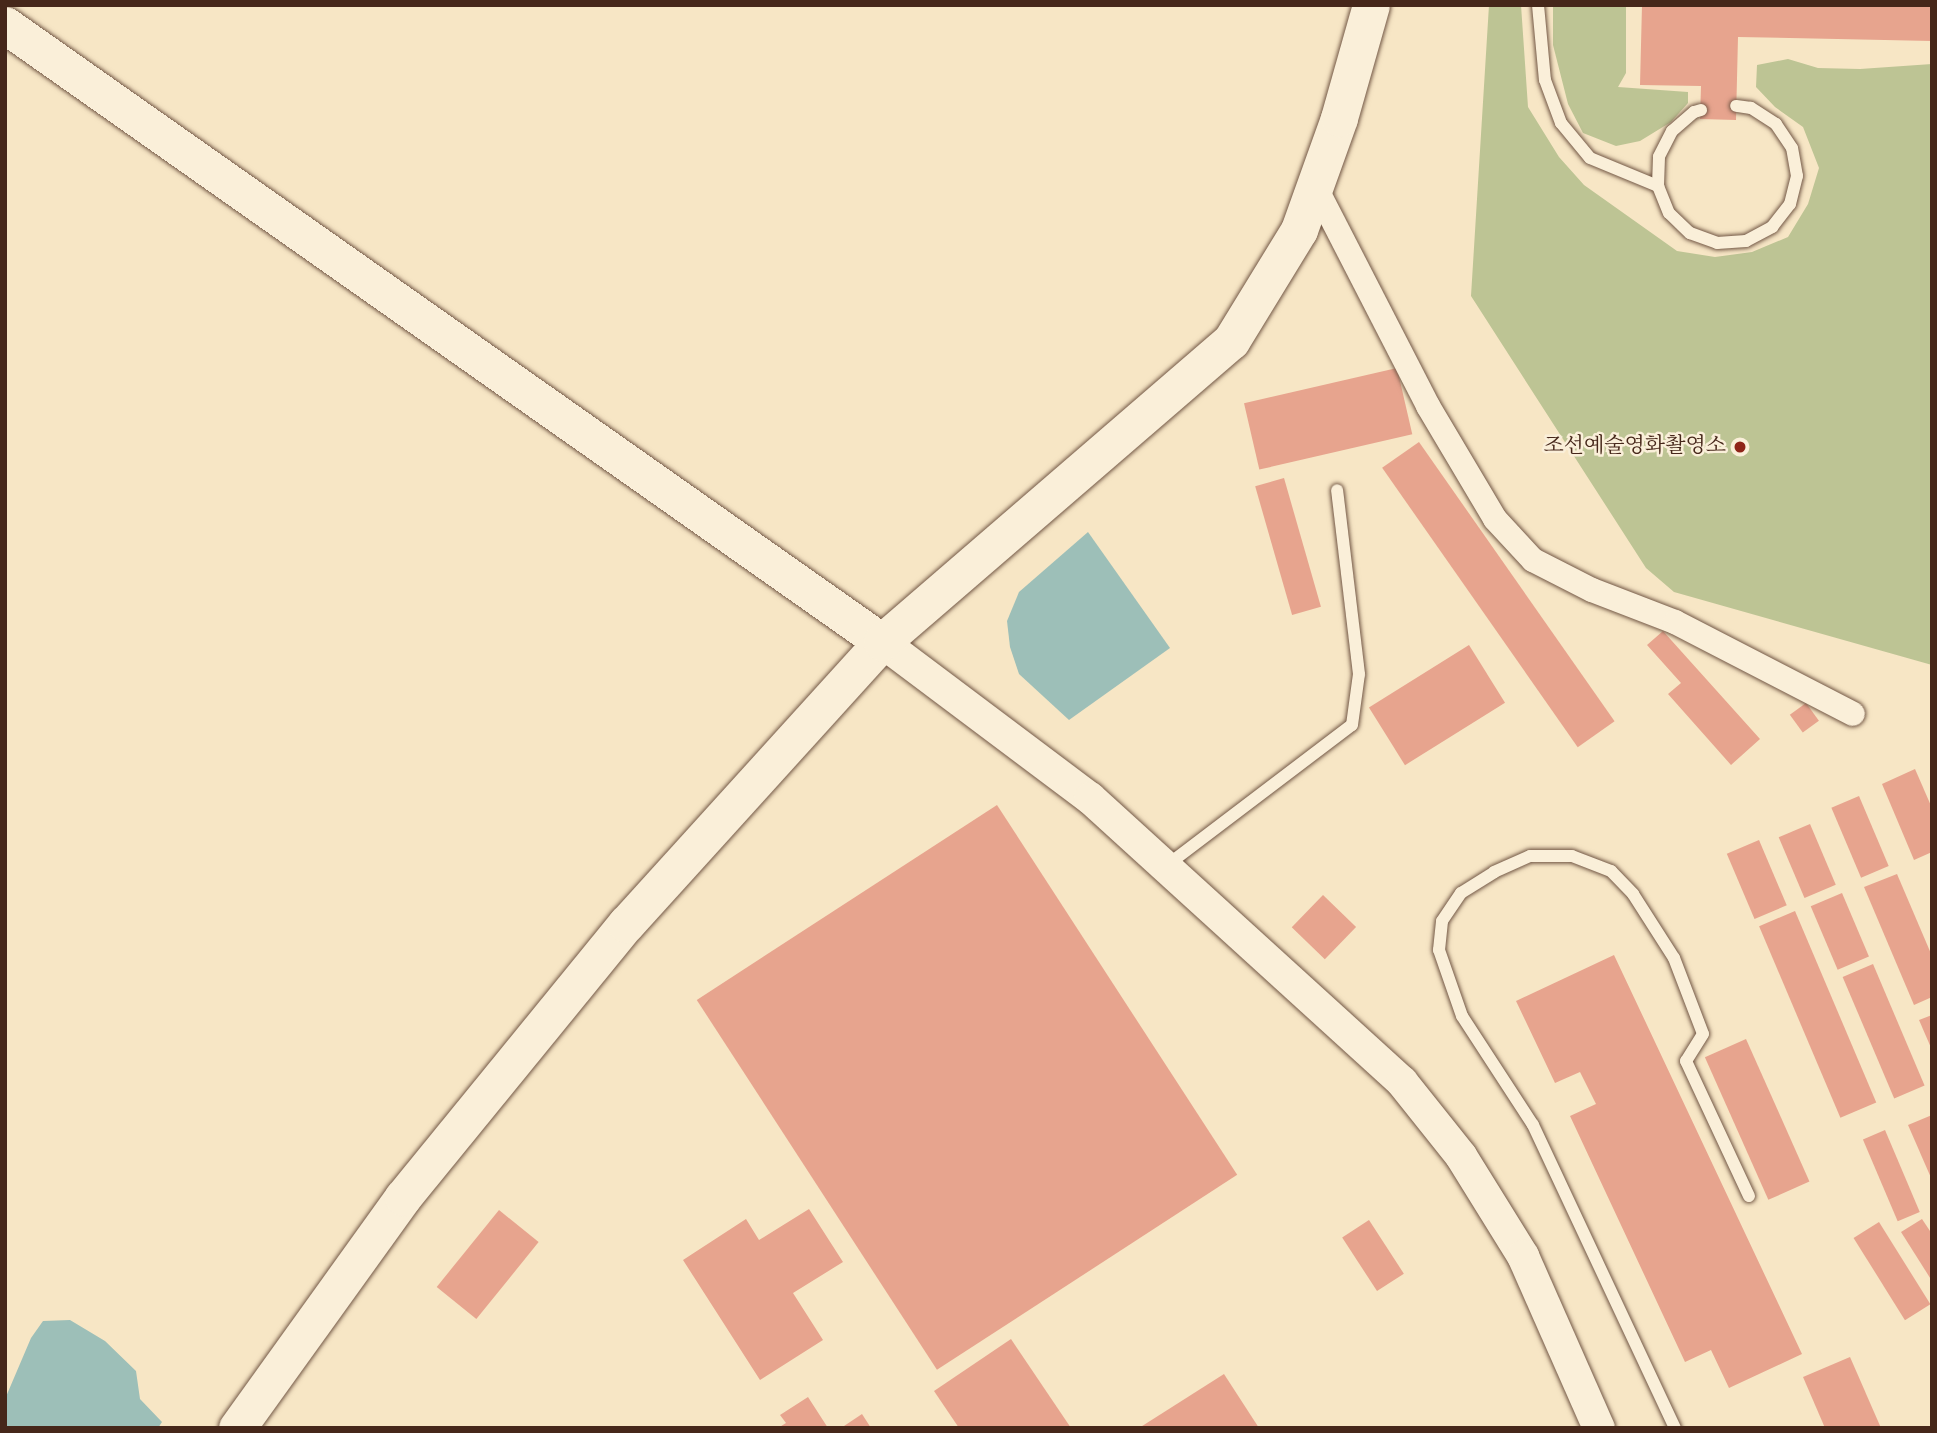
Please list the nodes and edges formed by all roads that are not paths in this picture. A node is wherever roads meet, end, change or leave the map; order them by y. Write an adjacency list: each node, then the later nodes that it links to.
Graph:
1 (1371, 5): 6 (main road)
2 (1538, 5): 7 (lane)
3 (5, 25): 9 (main road)
4 (1736, 106): 7 (lane)
5 (1701, 110): 7 (lane)
6 (1315, 186): 9 (main road); 10 (street)
7 (1658, 186)
8 (1337, 490): 11 (lane)
9 (882, 642): 11 (street); 13 (main road)
10 (1853, 714)
11 (1166, 866): 14 (street)
12 (1749, 1196): 15 (lane)
13 (237, 1428)
14 (1599, 1428)
15 (1675, 1428)

